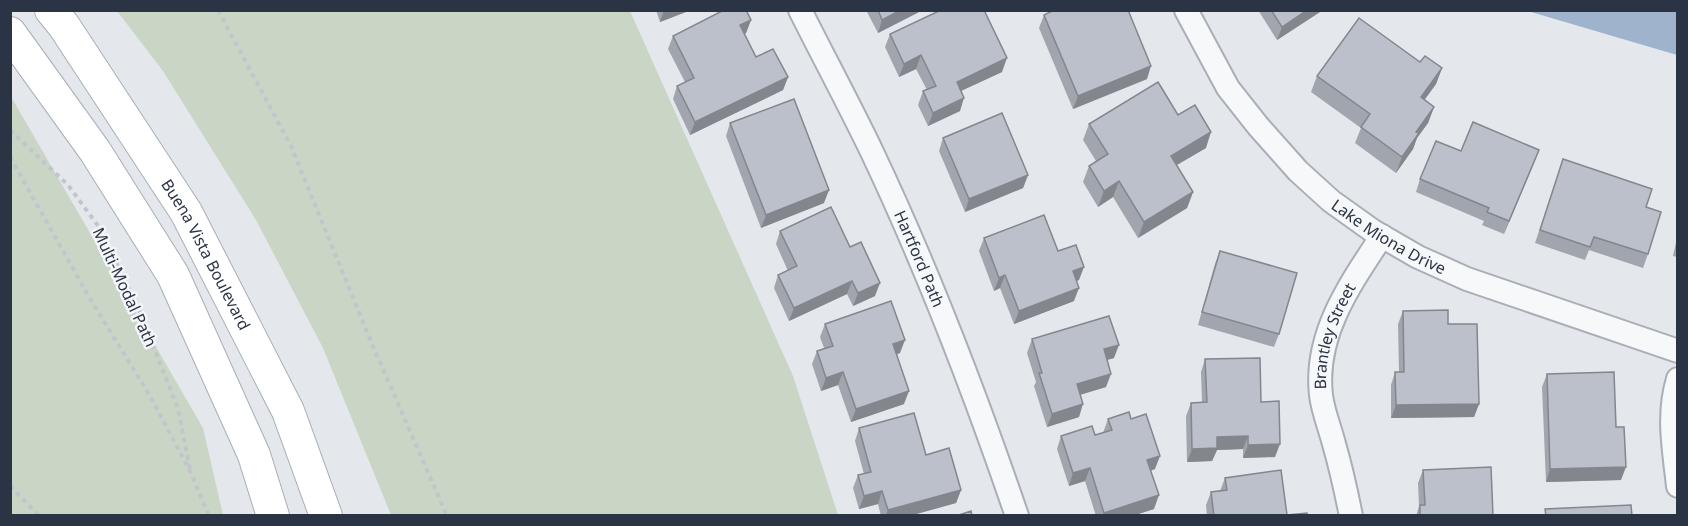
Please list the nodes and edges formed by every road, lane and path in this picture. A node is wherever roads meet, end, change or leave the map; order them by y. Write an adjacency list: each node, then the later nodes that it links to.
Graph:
1 (51, 10): 17 (main road, Buena Vista Boulevard)
2 (218, 10): 18 (path)
3 (800, 10): 19 (street, Hartford Path)
4 (1186, 10): 8 (street, Lake Miona Drive)
5 (10, 33): 16 (main road)
6 (10, 130): 11 (path, Multi-Modal Path)
7 (10, 157): 11 (path, Multi-Modal Path)
8 (1382, 236): 9 (street, Lake Miona Drive); 20 (street, Brantley Street)
9 (1677, 351)
10 (1677, 379): 13 (street)
11 (191, 473): 15 (path, Multi-Modal Path)
12 (10, 486): 14 (path)
13 (1677, 486)
14 (39, 516)
15 (209, 516)
16 (273, 516)
17 (326, 516)
18 (447, 516)
19 (1017, 516)
20 (1351, 516)

